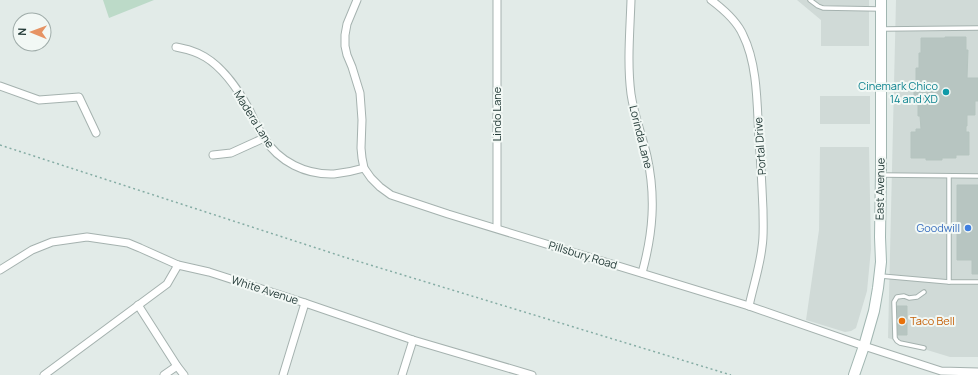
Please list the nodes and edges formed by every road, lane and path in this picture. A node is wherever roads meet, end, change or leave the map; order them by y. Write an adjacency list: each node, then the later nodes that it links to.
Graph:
1 (357, 0): 15 (street)
2 (497, 0): 19 (street, Lindo Lane)
3 (631, 0): 22 (street, Lorinda Lane)
4 (711, 0): 29 (street, Portal Drive)
5 (810, 0): 6 (lane)
6 (881, 4): 8 (main road, East Avenue)
7 (978, 28): 8 (lane)
8 (881, 29): 16 (main road, East Avenue)
9 (176, 47): 12 (street, Madera Lane)
10 (0, 86): 11 (street)
11 (96, 133)
12 (264, 138): 14 (street); 15 (street, Madera Lane)
13 (0, 145): 41 (path)
14 (213, 155)
15 (364, 168): 19 (street, Pillsbury Road)
16 (881, 175): 17 (lane); 23 (main road, East Avenue)
17 (950, 176): 18 (lane); 24 (lane)
18 (978, 176)
19 (497, 228): 22 (street, Pillsbury Road)
20 (178, 265): 21 (street, White Avenue); 27 (street, White Avenue); 28 (street)
21 (0, 270)
22 (642, 273): 29 (street, Pillsbury Road)
23 (880, 276): 24 (lane); 31 (main road, East Avenue)
24 (949, 282): 25 (lane)
25 (978, 282)
26 (924, 292): 32 (lane)
27 (305, 303): 30 (street, White Avenue); 38 (street)
28 (138, 305): 33 (street); 35 (street)
29 (749, 306): 31 (street, Pillsbury Road)
30 (413, 340): 39 (street); 40 (street, White Avenue)
31 (864, 346): 34 (street, Pillsbury Road); 42 (main road, East Avenue)
32 (924, 348)
33 (177, 366): 36 (street); 37 (street)
34 (978, 372)
35 (44, 375)
36 (164, 375)
37 (184, 375)
38 (283, 375)
39 (402, 375)
40 (532, 375)
41 (731, 375)
42 (854, 375)

